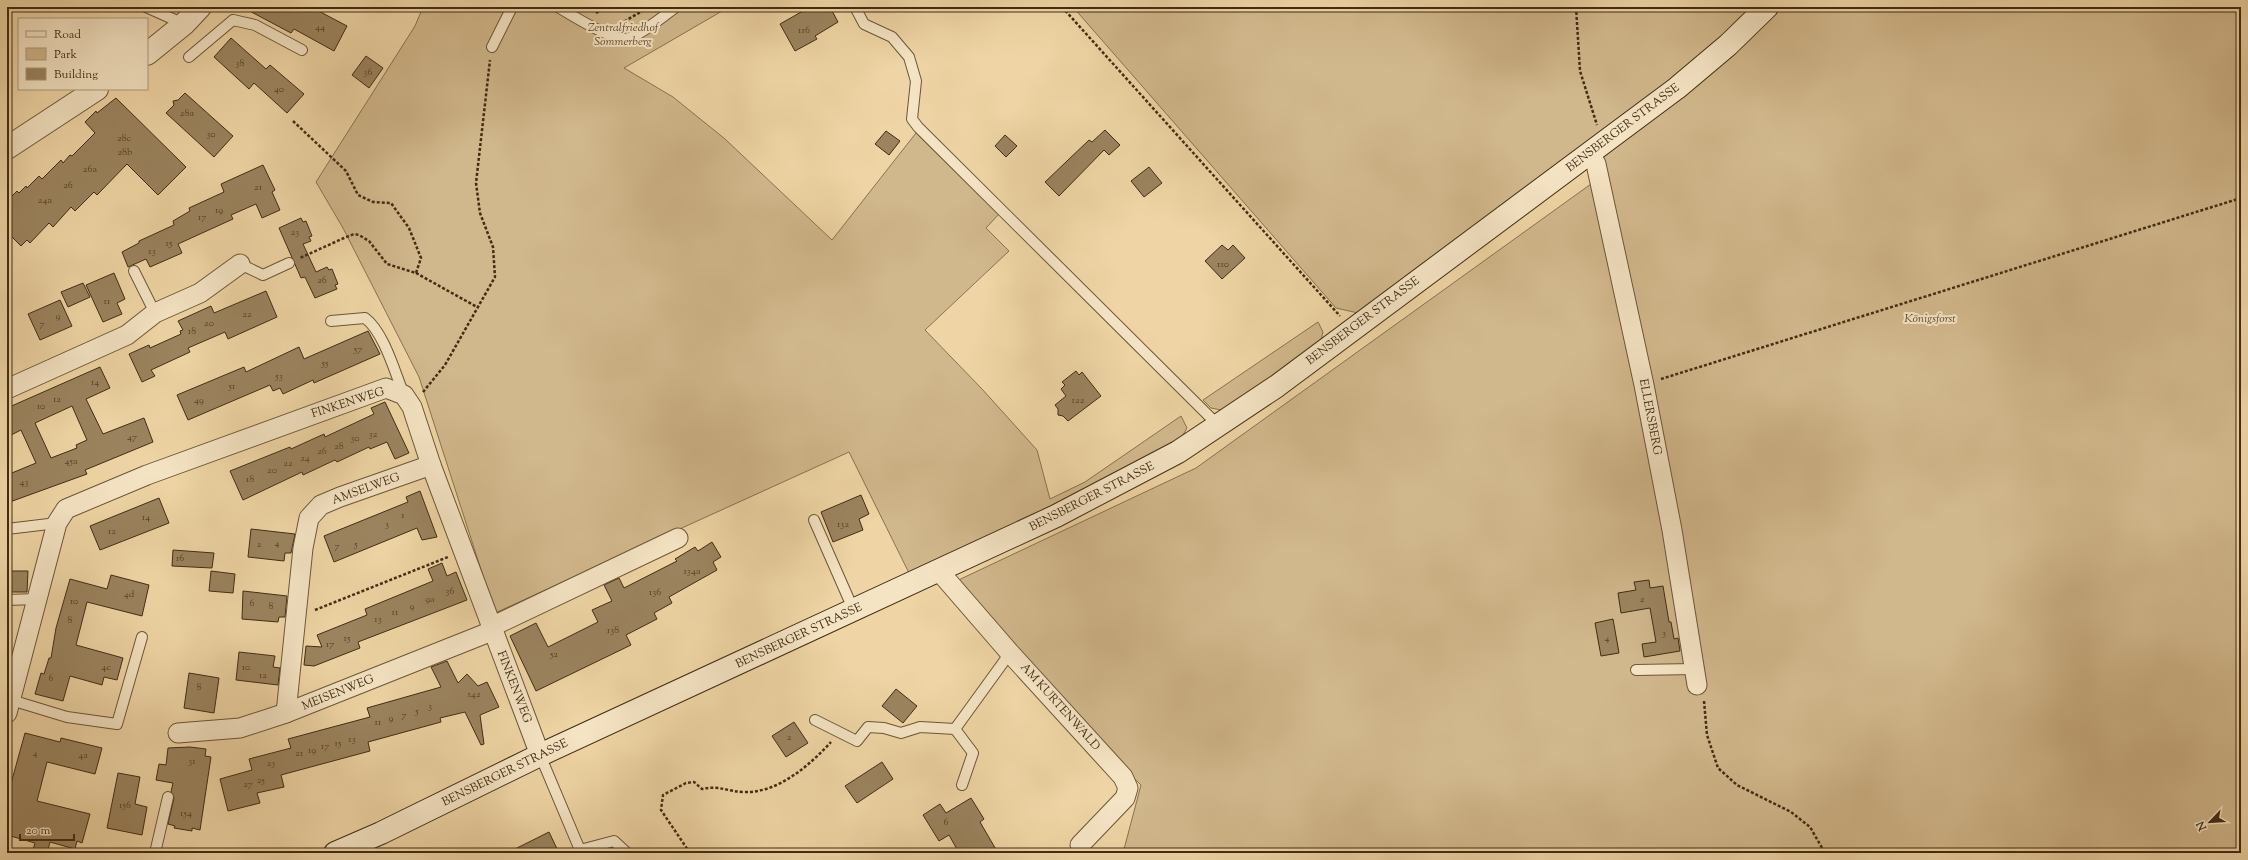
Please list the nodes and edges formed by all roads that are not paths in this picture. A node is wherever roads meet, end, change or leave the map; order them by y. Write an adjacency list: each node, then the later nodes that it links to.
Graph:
1 (146, 7): 8 (lane)
2 (200, 7): 8 (main road)
3 (512, 7): 9 (lane)
4 (558, 7): 5 (lane)
5 (676, 7)
6 (855, 7): 23 (lane)
7 (1767, 7): 14 (main road, BENSBERGER STRASSE)
8 (184, 24): 11 (main road)
9 (492, 47)
10 (302, 50): 12 (lane)
11 (148, 53)
12 (189, 57)
13 (95, 90): 15 (main road)
14 (1597, 147): 23 (main road, BENSBERGER STRASSE); 38 (street, ELLERSBERG)
15 (7, 148)
16 (289, 263): 17 (lane)
17 (240, 264): 19 (street)
18 (134, 271): 19 (lane)
19 (155, 313): 21 (street)
20 (331, 321): 22 (lane)
21 (7, 388)
22 (408, 401): 24 (street, FINKENWEG); 26 (street, FINKENWEG)
23 (1218, 425): 29 (main road, BENSBERGER STRASSE)
24 (431, 465): 33 (street, FINKENWEG); 40 (street, AMSELWEG)
25 (814, 520): 32 (lane)
26 (57, 523): 27 (lane); 31 (street, FINKENWEG)
27 (7, 529)
28 (678, 538): 33 (street)
29 (939, 571): 32 (main road, BENSBERGER STRASSE); 35 (street, AM KURTENWALD)
30 (7, 600): 31 (lane)
31 (37, 600): 37 (street, FINKENWEG)
32 (854, 611): 44 (main road, BENSBERGER STRASSE)
33 (491, 629): 40 (street, MEISENWEG); 44 (street, FINKENWEG)
34 (142, 637): 39 (lane, FINKENWEG)
35 (1010, 652): 42 (lane); 47 (street, AM KURTENWALD)
36 (1636, 670): 38 (lane)
37 (12, 675): 39 (street, FINKENWEG)
38 (1695, 677)
39 (9, 706)
40 (286, 713): 43 (street, MEISENWEG)
41 (815, 720): 42 (lane)
42 (955, 729): 45 (lane)
43 (178, 734)
44 (540, 755): 49 (main road, BENSBERGER STRASSE); 50 (lane)
45 (962, 784)
46 (168, 797): 48 (lane)
47 (1080, 845)
48 (154, 853)
49 (335, 853)
50 (627, 853)

